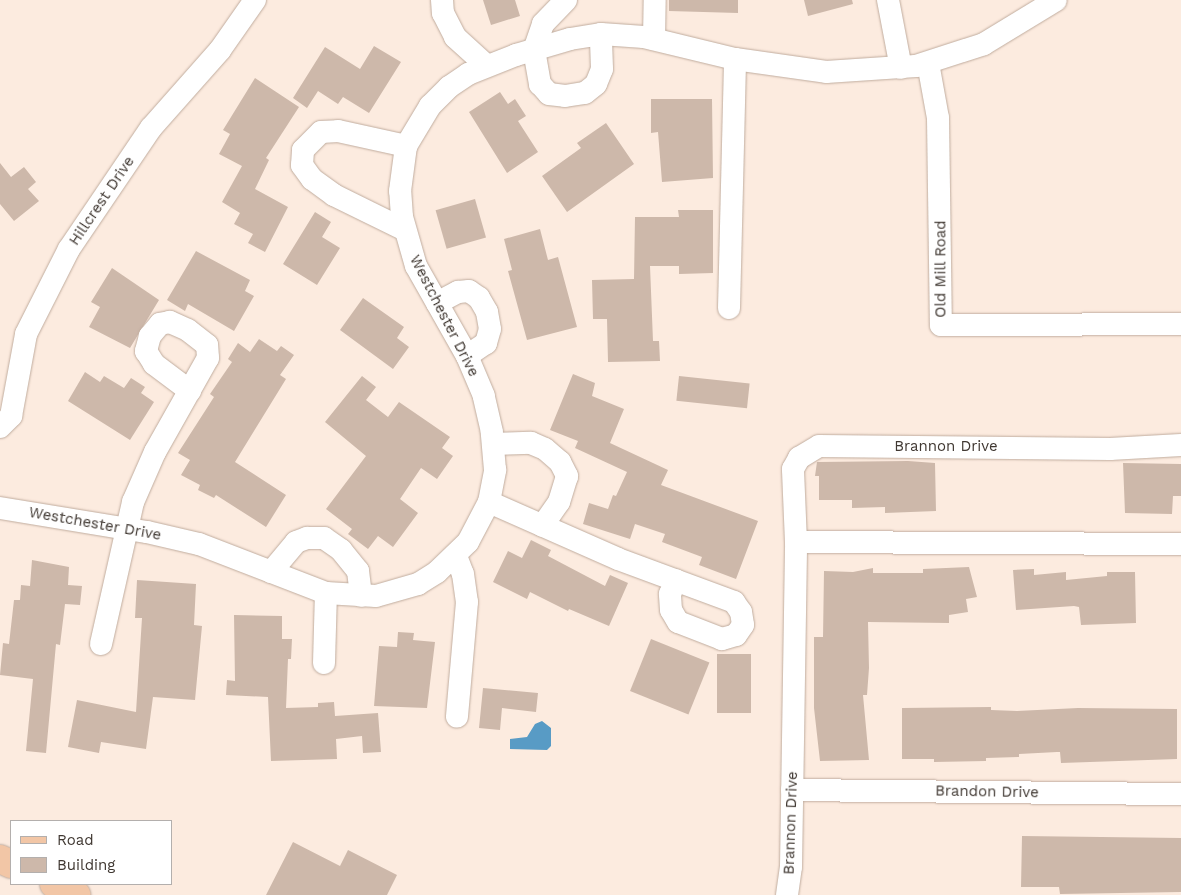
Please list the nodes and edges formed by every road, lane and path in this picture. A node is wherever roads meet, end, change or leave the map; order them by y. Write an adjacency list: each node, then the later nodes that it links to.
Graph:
1 (255, 0): 21 (street, Hillcrest Drive)
2 (442, 0): 12 (street)
3 (566, 0): 9 (street)
4 (656, 0): 8 (street)
5 (888, 0): 13 (street)
6 (1056, 0): 11 (street, Westchester Drive)
7 (601, 34): 8 (street, Westchester Drive); 9 (street, Westchester Drive); 9 (street)
8 (654, 39): 10 (street, Westchester Drive)
9 (534, 50): 12 (street, Westchester Drive)
10 (735, 58): 13 (street, Westchester Drive); 17 (street)
11 (928, 63): 13 (street, Westchester Drive); 18 (street, Old Mill Road)
12 (487, 66): 14 (street, Westchester Drive)
13 (901, 68)
14 (406, 146): 15 (street, Westchester Drive); 15 (street)
15 (404, 230): 16 (street, Westchester Drive)
16 (437, 304): 19 (street, Westchester Drive); 19 (street)
17 (729, 308)
18 (1181, 324)
19 (467, 356): 22 (street, Westchester Drive)
20 (190, 391): 27 (street)
21 (0, 427)
22 (493, 444): 24 (street, Westchester Drive); 26 (street)
23 (1181, 445): 28 (street, Brannon Drive)
24 (489, 502): 26 (street); 30 (street, Westchester Drive)
25 (0, 508): 27 (street, Westchester Drive)
26 (542, 526): 32 (street)
27 (127, 528): 31 (street, Westchester Drive); 35 (street)
28 (796, 542): 29 (street); 38 (street, Brannon Drive)
29 (1181, 544)
30 (456, 556): 34 (street, Westchester Drive); 37 (street)
31 (271, 572): 33 (street, Westchester Drive); 34 (street)
32 (676, 580)
33 (326, 593): 34 (street, Westchester Drive); 36 (street)
34 (361, 596)
35 (101, 644)
36 (324, 663)
37 (457, 718)
38 (792, 790): 39 (street, Brandon Drive); 42 (street, Brannon Drive)
39 (1181, 794)
40 (56, 885): 41 (main road)
41 (77, 895)
42 (787, 895)

